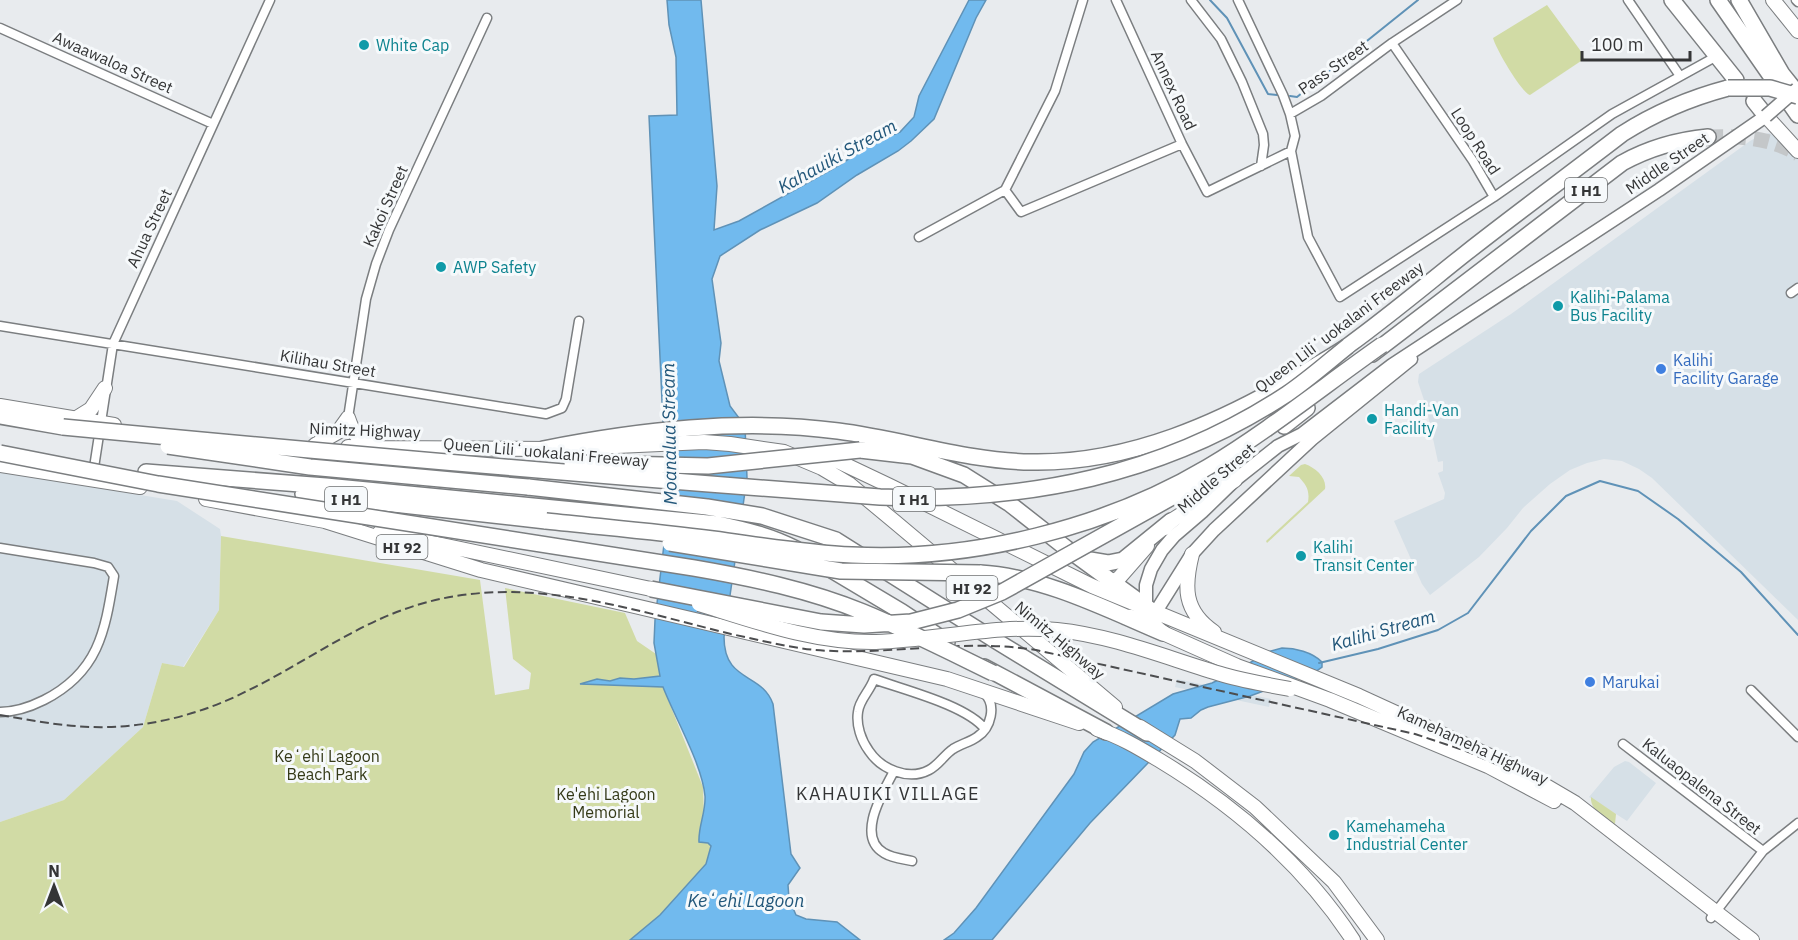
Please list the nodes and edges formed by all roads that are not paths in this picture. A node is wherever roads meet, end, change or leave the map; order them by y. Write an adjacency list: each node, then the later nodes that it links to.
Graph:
1 (270, 0): 24 (street, Ahua Street)
2 (1083, 0): 30 (street)
3 (1116, 0): 26 (street, Annex Road)
4 (1191, 0): 29 (street)
5 (1238, 0): 21 (street)
6 (1458, 0): 15 (street)
7 (1628, 0): 17 (street)
8 (1672, 0): 16 (highway)
9 (1718, 0): 22 (highway)
10 (1739, 0): 20 (highway)
11 (1773, 0): 13 (main road)
12 (488, 18): 39 (street, Kakoi Street)
13 (1796, 25)
14 (0, 28): 24 (street, Awaawaloa Street)
15 (1392, 44): 21 (street, Pass Street); 31 (street, Loop Road)
16 (1717, 56): 17 (street, Loop Road); 18 (highway)
17 (1680, 76): 31 (street, Loop Road)
18 (1732, 84): 20 (highway, Queen Liliʻuokalani Freeway / I H1, bridge); 23 (highway); 38 (highway, Queen Liliʻuokalani Freeway / I H1)
19 (1798, 88): 23 (main road, Middle Street, bridge)
20 (1798, 95)
21 (1290, 114): 27 (street)
22 (1798, 115)
23 (1766, 116): 28 (main road); 35 (main road, Middle Street)
24 (213, 124): 36 (street, Ahua Street)
25 (1708, 137): 37 (highway, I H1)
26 (1182, 144): 29 (street, Annex Road); 30 (street)
27 (1291, 151): 29 (street); 31 (street)
28 (1798, 151)
29 (1261, 166)
30 (1005, 190): 32 (street)
31 (1494, 197)
32 (919, 237)
33 (579, 321): 39 (street, Kilihau Street)
34 (0, 326): 36 (street, Kilihau Street)
35 (1432, 340): 55 (main road, Middle Street); 60 (main road, Middle Street)
36 (112, 344): 39 (street, Kilihau Street); 40 (street, Ahua Street)
37 (1382, 345): 57 (highway, I H1, bridge); 64 (highway, bridge)
38 (1348, 346): 48 (highway, bridge); 50 (highway, Queen Liliʻuokalani Freeway / I H1, bridge)
39 (353, 383): 43 (street, Kakoi Street)
40 (105, 388): 44 (main road); 45 (street, Ahua Street)
41 (0, 406): 44 (main road, Nimitz Highway / HI 92)
42 (0, 416): 44 (highway, Queen Liliʻuokalani Freeway / I H1)
43 (348, 418): 46 (main road); 47 (main road)
44 (69, 423): 45 (main road, Nimitz Highway / HI 92); 50 (highway, Queen Liliʻuokalani Freeway / I H1, bridge); 76 (highway, bridge)
45 (100, 423): 46 (main road, Nimitz Highway / HI 92); 54 (street, Ahua Street)
46 (315, 445): 47 (main road, Nimitz Highway / HI 92)
47 (383, 448): 48 (main road, Nimitz Highway / HI 92)
48 (543, 449): 51 (main road, Nimitz Highway / HI 92, bridge)
49 (0, 452): 53 (highway, I H1, bridge); 69 (highway, bridge)
50 (446, 461): 61 (highway, bridge)
51 (827, 463): 63 (main road); 76 (main road, Nimitz Highway / HI 92)
52 (0, 465): 54 (main road, HI 92)
53 (146, 472): 57 (highway, I H1); 69 (highway, bridge)
54 (92, 480): 56 (main road, HI 92)
55 (1234, 480): 58 (main road); 65 (main road, Middle Street)
56 (325, 521): 64 (main road); 71 (main road, HI 92)
57 (546, 521): 66 (highway, bridge)
58 (1171, 521): 61 (highway); 62 (main road)
59 (0, 548): 74 (street)
60 (1192, 554): 65 (main road, Middle Street); 68 (main road)
61 (1083, 559): 62 (highway)
62 (1114, 583): 63 (main road); 65 (highway)
63 (1092, 586): 65 (main road)
64 (651, 589): 70 (main road, bridge)
65 (1149, 611): 66 (highway); 67 (main road); 68 (main road)
66 (1126, 617): 67 (highway)
67 (1163, 633): 70 (main road)
68 (1231, 643): 86 (main road, Kamehameha Highway)
69 (993, 672): 78 (highway)
70 (1289, 687): 86 (main road, Kamehameha Highway)
71 (980, 690): 73 (main road, HI 92); 75 (street)
72 (1750, 690): 80 (street)
73 (1015, 702): 75 (street); 78 (main road, HI 92)
74 (0, 712)
75 (991, 713): 77 (street)
76 (1119, 713): 79 (highway)
77 (985, 729): 82 (street); 82 (street)
78 (1106, 732): 87 (main road, HI 92)
79 (1147, 733): 88 (main road)
80 (1798, 736)
81 (1623, 744): 84 (street, Kaluaopalena Street)
82 (894, 771): 85 (street)
83 (1798, 823): 84 (street)
84 (1763, 851): 86 (street)
85 (912, 861)
86 (1713, 915): 89 (main road, Kamehameha Highway); 90 (main road, Kamehameha Highway)
87 (1353, 940)
88 (1377, 940)
89 (1740, 940)
90 (1752, 940)

